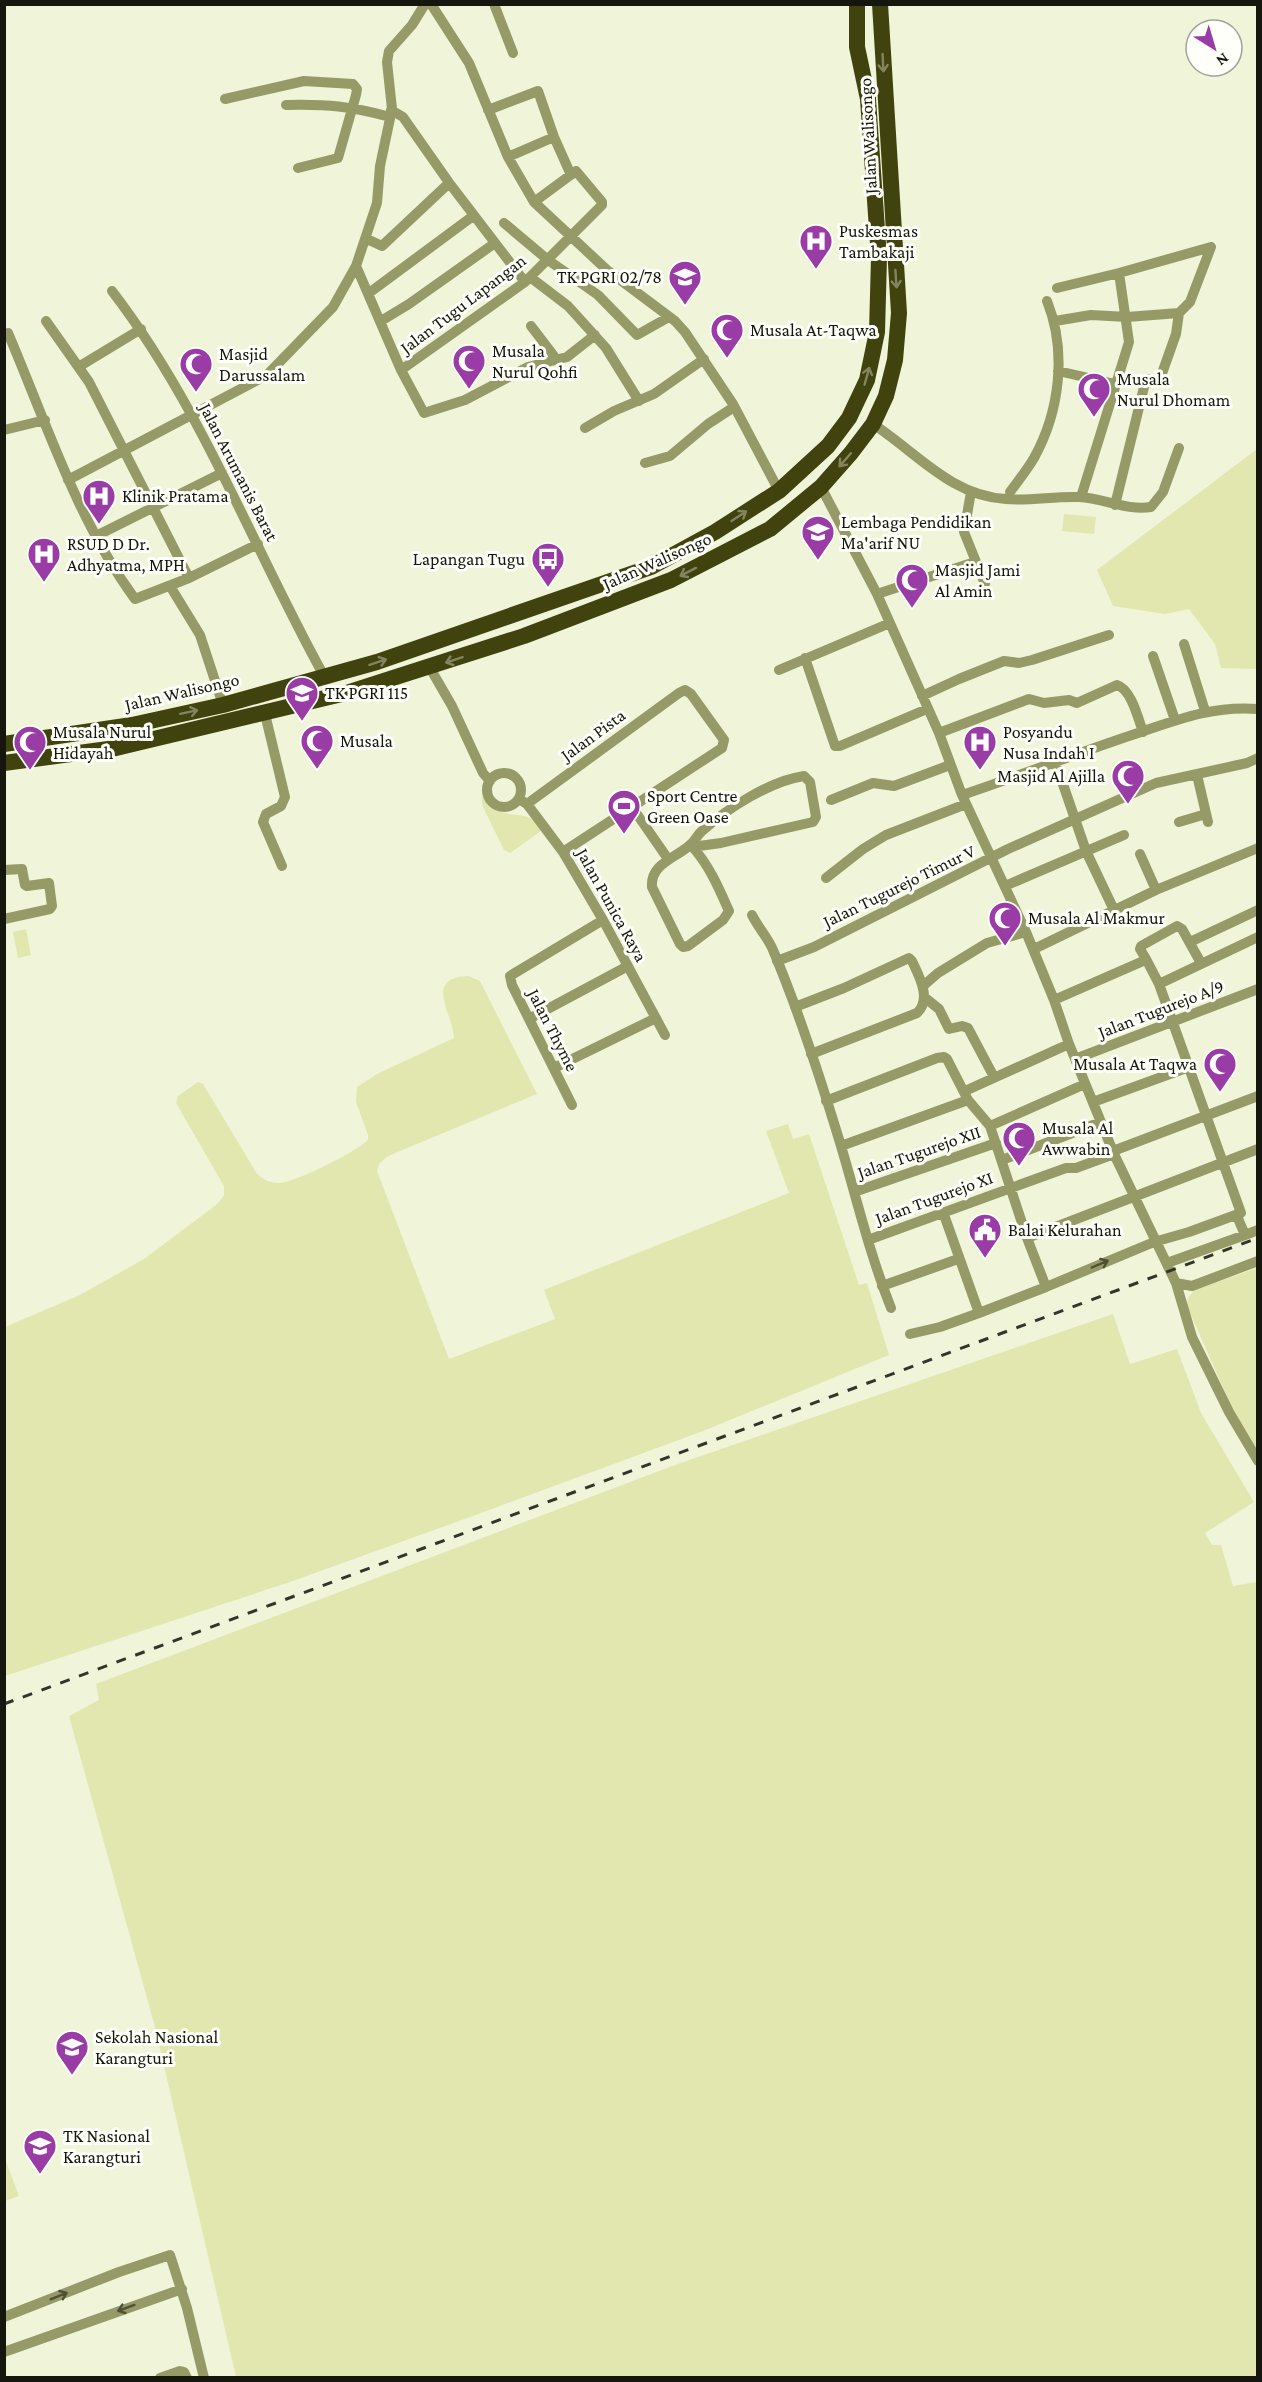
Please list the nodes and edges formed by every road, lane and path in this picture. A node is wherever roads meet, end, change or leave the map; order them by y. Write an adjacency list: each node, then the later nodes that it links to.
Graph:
1 (425, 4): 11 (street)
2 (494, 4): 6 (street)
3 (857, 4): 60 (highway, Jalan Walisongo, one-way to 3)
4 (880, 4): 51 (highway, Jalan Walisongo, one-way to 51)
5 (431, 5): 10 (street)
6 (513, 53)
7 (225, 99): 9 (street)
8 (286, 105): 9 (street)
9 (353, 107): 11 (street); 14 (street)
10 (488, 110): 12 (street); 13 (street)
11 (391, 114): 16 (street); 21 (street)
12 (554, 137): 13 (street); 15 (street)
13 (508, 157): 17 (street)
14 (298, 168)
15 (571, 175): 17 (street); 20 (street, Jalan Tugu Lapangan)
16 (452, 185): 18 (street); 21 (street)
17 (534, 202): 20 (street)
18 (473, 216): 22 (street); 29 (street)
19 (504, 223): 23 (street)
20 (569, 237): 23 (street, Jalan Tugu Lapangan); 33 (street)
21 (367, 239): 24 (street)
22 (495, 243): 26 (street); 35 (street)
23 (548, 260): 26 (street, Jalan Tugu Lapangan); 33 (street)
24 (356, 266): 29 (street); 49 (street)
25 (1119, 273): 27 (street); 31 (street); 32 (street)
26 (527, 280): 40 (street); 44 (street, Jalan Tugu Lapangan)
27 (1057, 288)
28 (112, 291): 38 (street, Jalan Arumanis Barat)
29 (369, 293): 35 (street)
30 (1047, 302): 36 (street)
31 (1179, 313): 32 (street); 64 (street)
32 (1127, 316): 36 (street); 46 (street)
33 (669, 317): 41 (street)
34 (46, 321): 43 (street)
35 (381, 321): 44 (street)
36 (1055, 321): 45 (street)
37 (531, 326): 42 (street)
38 (141, 329): 43 (street); 49 (street, Jalan Arumanis Barat)
39 (8, 333): 50 (street)
40 (595, 336): 42 (street); 47 (street)
41 (704, 359): 47 (street); 48 (street)
42 (557, 360): 44 (street)
43 (80, 366): 55 (street)
44 (401, 370)
45 (1058, 371): 46 (street); 62 (street)
46 (1115, 384): 63 (street)
47 (639, 401): 52 (street)
48 (734, 407): 56 (street); 60 (street)
49 (193, 414): 55 (street); 57 (street, Jalan Arumanis Barat)
50 (45, 420): 53 (street); 58 (street)
51 (873, 424): 59 (highway, Jalan Walisongo, one-way to 59); 61 (street)
52 (585, 428)
53 (4, 430)
54 (1179, 448): 64 (street)
55 (124, 451): 58 (street); 65 (street)
56 (645, 463)
57 (222, 473): 65 (street); 67 (street, Jalan Arumanis Barat)
58 (68, 480): 66 (street)
59 (821, 487): 72 (street); 76 (highway, Jalan Walisongo, one-way to 76)
60 (779, 490): 73 (highway, Jalan Walisongo, one-way to 60)
61 (971, 492): 63 (street); 68 (street)
62 (1010, 492)
63 (1081, 497): 64 (street)
64 (1115, 505)
65 (153, 508): 66 (street); 69 (street)
66 (96, 536): 71 (street)
67 (258, 544): 69 (street); 82 (street, Jalan Arumanis Barat)
68 (975, 562): 70 (street); 72 (street)
69 (189, 578): 71 (street)
70 (985, 584)
71 (170, 586): 84 (street)
72 (877, 594): 74 (street)
73 (516, 614): 76 (highway); 82 (highway, Jalan Walisongo, one-way to 73)
74 (890, 623): 79 (street); 83 (street)
75 (1109, 635): 83 (street)
76 (524, 636): 80 (highway, Jalan Walisongo, one-way to 80)
77 (1184, 644): 87 (street)
78 (1153, 656): 89 (street)
79 (805, 658): 81 (street); 86 (street)
80 (430, 668): 88 (highway, Jalan Walisongo); 98 (street)
81 (779, 670)
82 (324, 676): 84 (highway, Jalan Walisongo)
83 (922, 696): 86 (street)
84 (223, 705): 92 (highway, Jalan Walisongo, one-way to 84)
85 (1257, 709): 87 (street)
86 (927, 710): 91 (street)
87 (1205, 711): 89 (street)
88 (265, 714): 95 (highway, Jalan Walisongo); 113 (street)
89 (1175, 720): 90 (street)
90 (1143, 732): 91 (street); 94 (street)
91 (939, 733): 96 (street)
92 (4, 744)
93 (1257, 758): 97 (street, Jalan Tugurejo Timur V)
94 (1055, 761): 100 (street); 103 (street)
95 (4, 763)
96 (950, 765): 99 (street); 100 (street)
97 (1197, 776): 103 (street, Jalan Tugurejo Timur V); 104 (street)
98 (490, 781): 101 (street); 101 (street)
99 (831, 800)
100 (964, 800): 112 (street); 115 (street)
101 (523, 802): 102 (street, Jalan Pista); 109 (street, Jalan Punica Raya)
102 (635, 806): 109 (street); 111 (street)
103 (1076, 819): 108 (street); 112 (street, Jalan Tugurejo Timur V)
104 (1179, 822)
105 (1124, 835): 108 (street)
106 (691, 844): 106 (street); 111 (street); 111 (street)
107 (1257, 848): 117 (street)
108 (1086, 851): 116 (street); 118 (street)
109 (563, 852): 122 (street, Jalan Punica Raya)
110 (1140, 854): 117 (street)
111 (670, 857)
112 (992, 858): 116 (street); 128 (street, Jalan Tugurejo Timur V)
113 (282, 866)
114 (4, 870): 121 (street)
115 (826, 878)
116 (1005, 886): 123 (street)
117 (1155, 890): 118 (street)
118 (1114, 910): 126 (street)
119 (1257, 910): 125 (street)
120 (752, 915): 128 (street)
121 (4, 919)
122 (603, 920): 130 (street, Jalan Punica Raya); 137 (street, Jalan Thyme)
123 (1026, 932): 126 (street); 133 (street)
124 (1257, 937): 129 (street)
125 (1190, 942): 127 (street); 129 (street)
126 (1034, 949): 134 (street)
127 (1146, 959): 131 (street); 134 (street)
128 (777, 961): 135 (street)
129 (1201, 963): 131 (street)
130 (628, 966): 136 (street, Jalan Punica Raya); 137 (street)
131 (1159, 984): 138 (street)
132 (1257, 989): 138 (street, Jalan Tugurejo A/9)
133 (923, 991): 135 (street); 141 (street); 145 (street)
134 (1054, 1000): 140 (street)
135 (795, 1007): 141 (street)
136 (656, 1018): 139 (street, Jalan Punica Raya); 144 (street)
137 (529, 1019): 144 (street, Jalan Thyme)
138 (1173, 1023): 142 (street, Jalan Tugurejo A/9); 143 (street)
139 (664, 1035)
140 (1069, 1044): 142 (street); 145 (street)
141 (811, 1054): 149 (street)
142 (1075, 1059): 146 (street)
143 (1189, 1066): 150 (street); 152 (street)
144 (554, 1068): 151 (street, Jalan Thyme)
145 (994, 1077): 147 (street)
146 (1085, 1084): 150 (street); 154 (street)
147 (966, 1096): 149 (street); 154 (street); 156 (street)
148 (1257, 1096): 152 (street, Jalan Tugurejo XI)
149 (826, 1101): 156 (street)
150 (1093, 1102): 153 (street)
151 (572, 1105)
152 (1207, 1117): 158 (street, Jalan Tugurejo XI); 160 (street)
153 (1101, 1122): 158 (street); 159 (street)
154 (990, 1126): 155 (street)
155 (996, 1143): 159 (street); 162 (street, Jalan Tugurejo XII)
156 (841, 1146): 162 (street)
157 (1257, 1149): 160 (street)
158 (1114, 1153): 161 (street, Jalan Tugurejo XI); 163 (street)
159 (1002, 1160): 161 (street)
160 (1224, 1162): 163 (street); 165 (street)
161 (1011, 1187): 164 (street, Jalan Tugurejo XI); 168 (street)
162 (854, 1192): 169 (street)
163 (1134, 1196): 168 (street); 170 (street)
164 (943, 1212): 169 (street, Jalan Tugurejo XI); 171 (street)
165 (1239, 1214): 167 (street); 170 (street)
166 (1257, 1230): 167 (street)
167 (1245, 1235): 173 (street)
168 (1027, 1238): 176 (street)
169 (868, 1239): 175 (street)
170 (1154, 1242): 173 (street); 176 (street, one-way to 170)
171 (958, 1259): 175 (street); 178 (street)
172 (1257, 1262): 174 (street)
173 (1167, 1263): 174 (street)
174 (1176, 1283): 180 (street)
175 (882, 1286): 177 (street)
176 (1046, 1287): 178 (street)
177 (891, 1308)
178 (979, 1312): 179 (street)
179 (910, 1334)
180 (1257, 1461)
181 (181, 2286): 182 (street, one-way to 181); 183 (street, one-way to 183); 186 (street)
182 (4, 2317)
183 (4, 2352)
184 (186, 2376): 185 (street)
185 (160, 2378)
186 (204, 2378)

